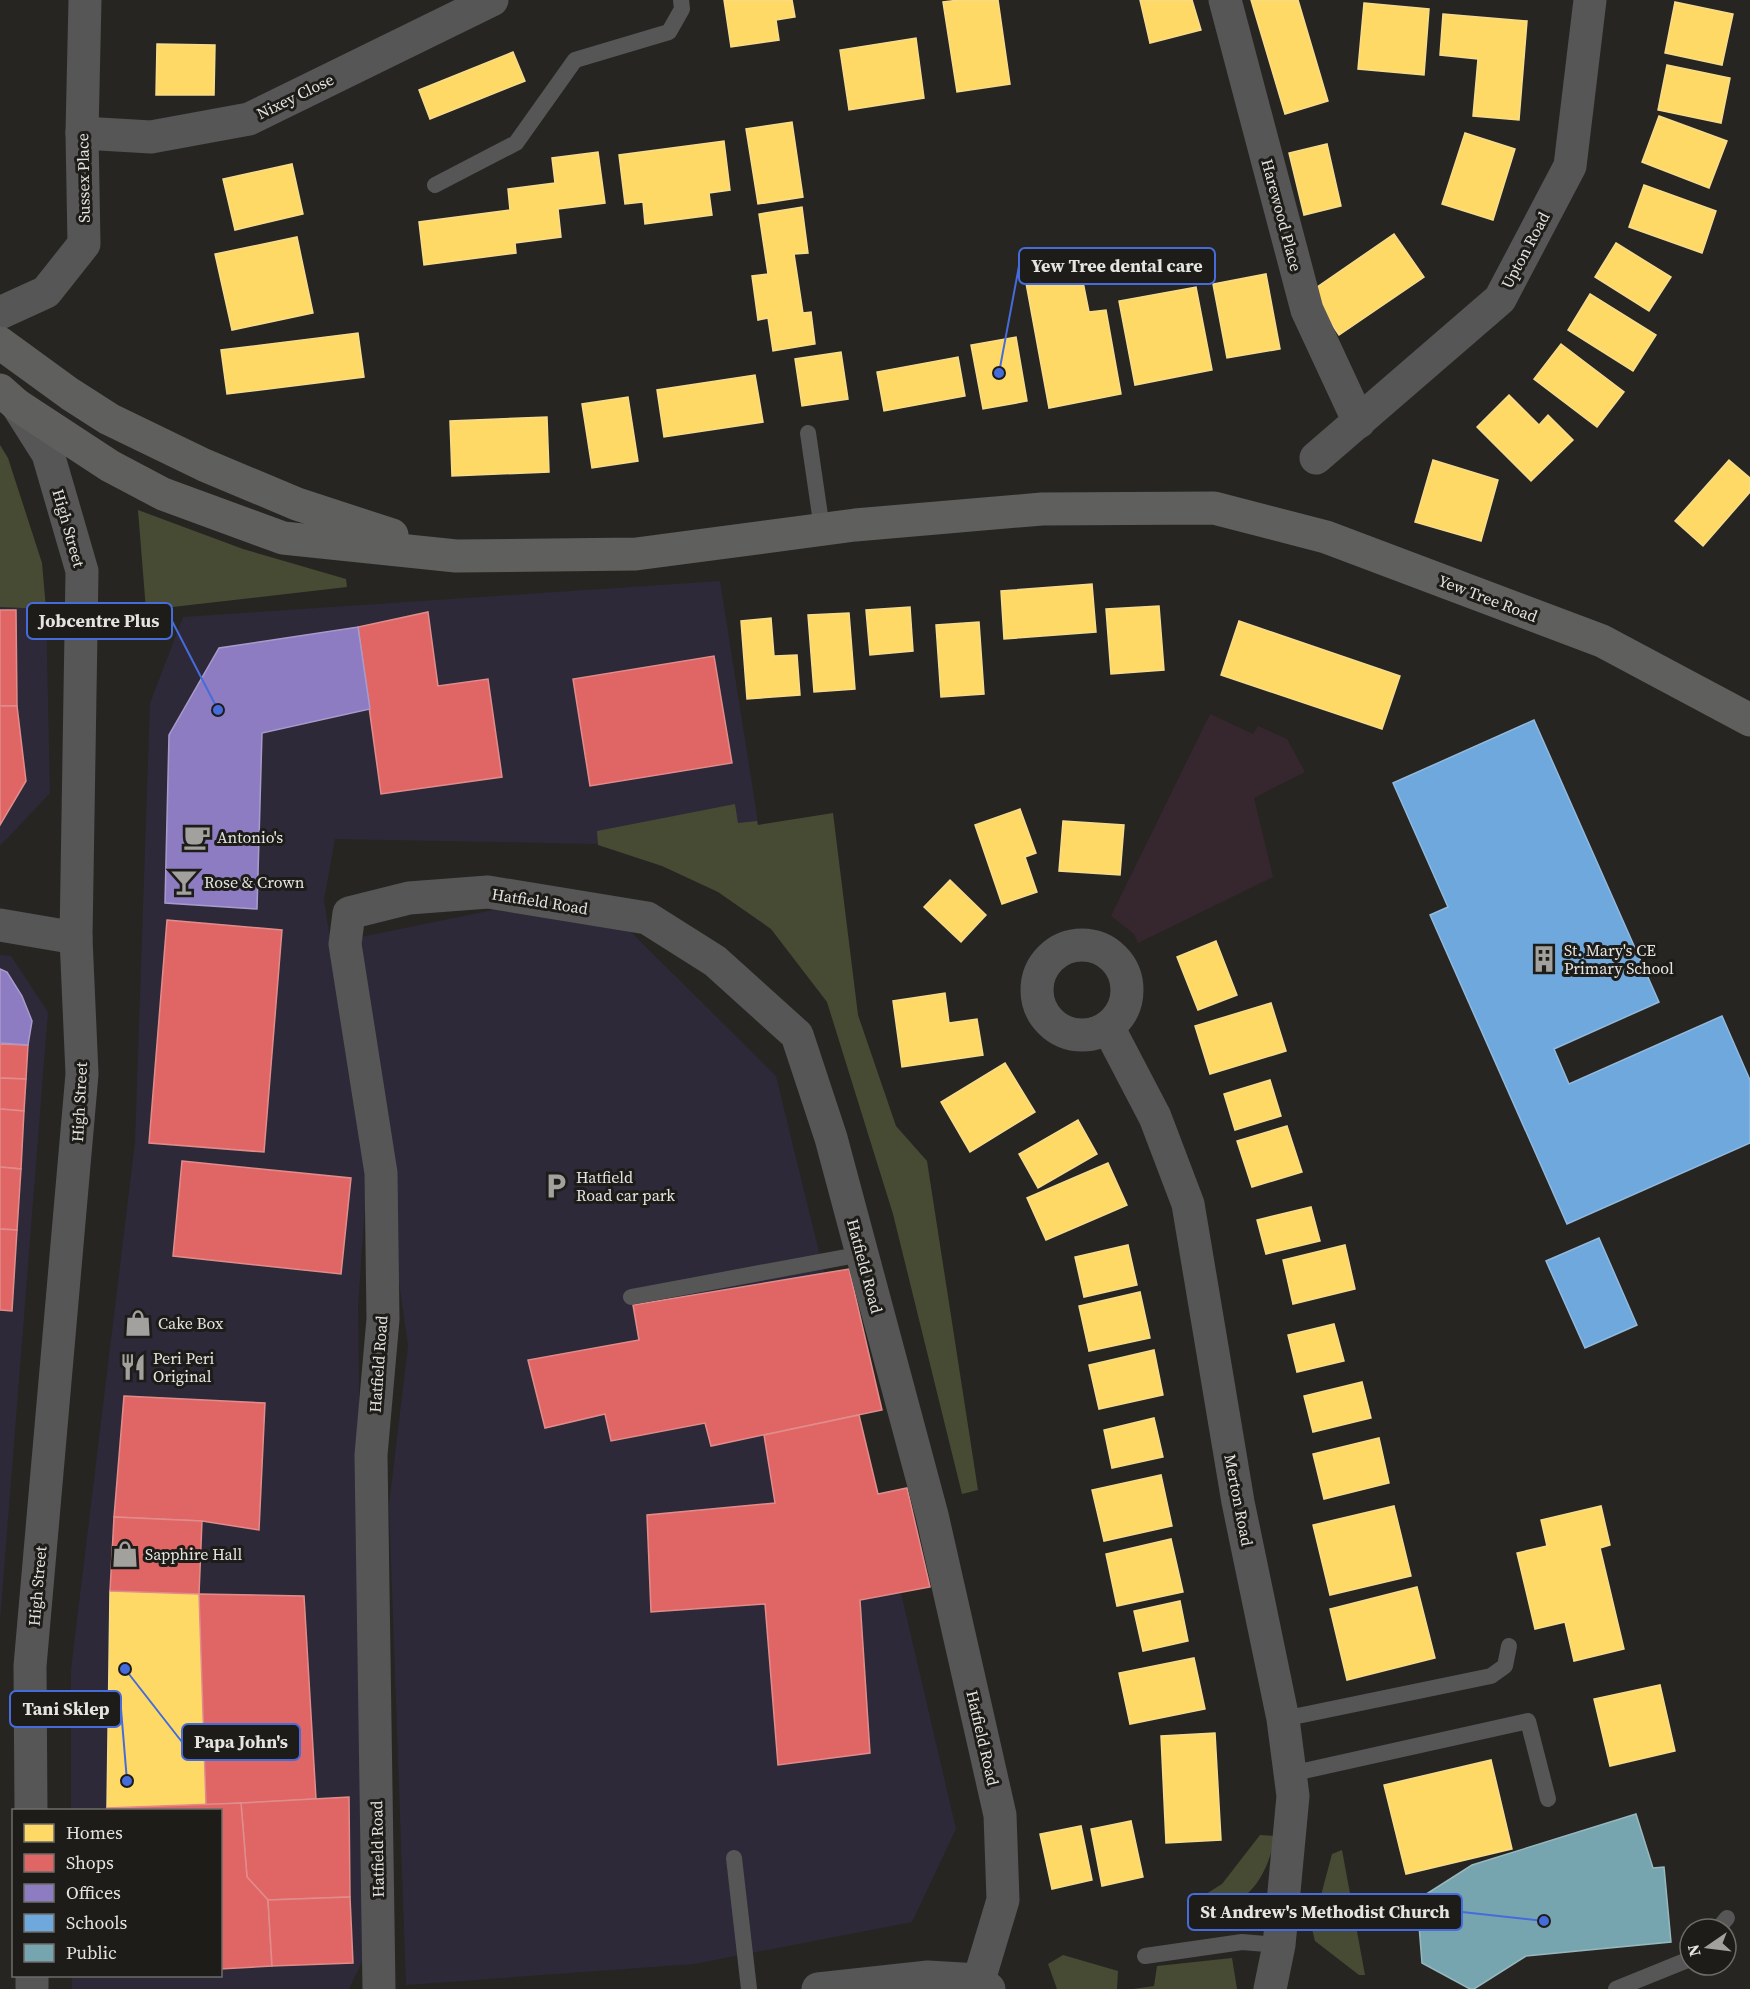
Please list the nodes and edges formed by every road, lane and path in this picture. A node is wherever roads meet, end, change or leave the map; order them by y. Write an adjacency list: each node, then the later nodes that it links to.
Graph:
1 (85, 0): 6 (street, Sussex Place)
2 (492, 0): 6 (street, Nixey Close)
3 (681, 0): 7 (lane)
4 (1225, 0): 11 (street, Harewood Place)
5 (1590, 0): 11 (street, Upton Road)
6 (82, 133): 8 (street, Sussex Place)
7 (435, 185)
8 (0, 313)
9 (0, 343): 15 (main road)
10 (9, 398): 15 (main road); 18 (street, High Street)
11 (1359, 422): 13 (street, Upton Road)
12 (808, 433): 14 (lane)
13 (1316, 458)
14 (822, 529): 15 (main road, Yew Tree Road); 16 (main road, Yew Tree Road)
15 (456, 556)
16 (1750, 720)
17 (0, 925): 18 (street)
18 (76, 938): 26 (street, High Street)
19 (1108, 1027): 23 (street, Merton Road)
20 (862, 1254): 21 (lane); 32 (street, Hatfield Road); 34 (street, Hatfield Road)
21 (631, 1297)
22 (1509, 1646): 23 (lane)
23 (1283, 1719): 24 (street, Merton Road)
24 (1290, 1774): 25 (lane); 28 (street, Merton Road)
25 (1548, 1799)
26 (31, 1809)
27 (734, 1858): 35 (lane)
28 (1279, 1945): 29 (lane); 37 (street, Merton Road)
29 (1145, 1956)
30 (1678, 1964): 38 (lane)
31 (929, 1983): 32 (street); 33 (street)
32 (984, 1984)
33 (890, 1985): 36 (street)
34 (378, 1989)
35 (749, 1989)
36 (818, 1989)
37 (1270, 1989)
38 (1616, 1989)

